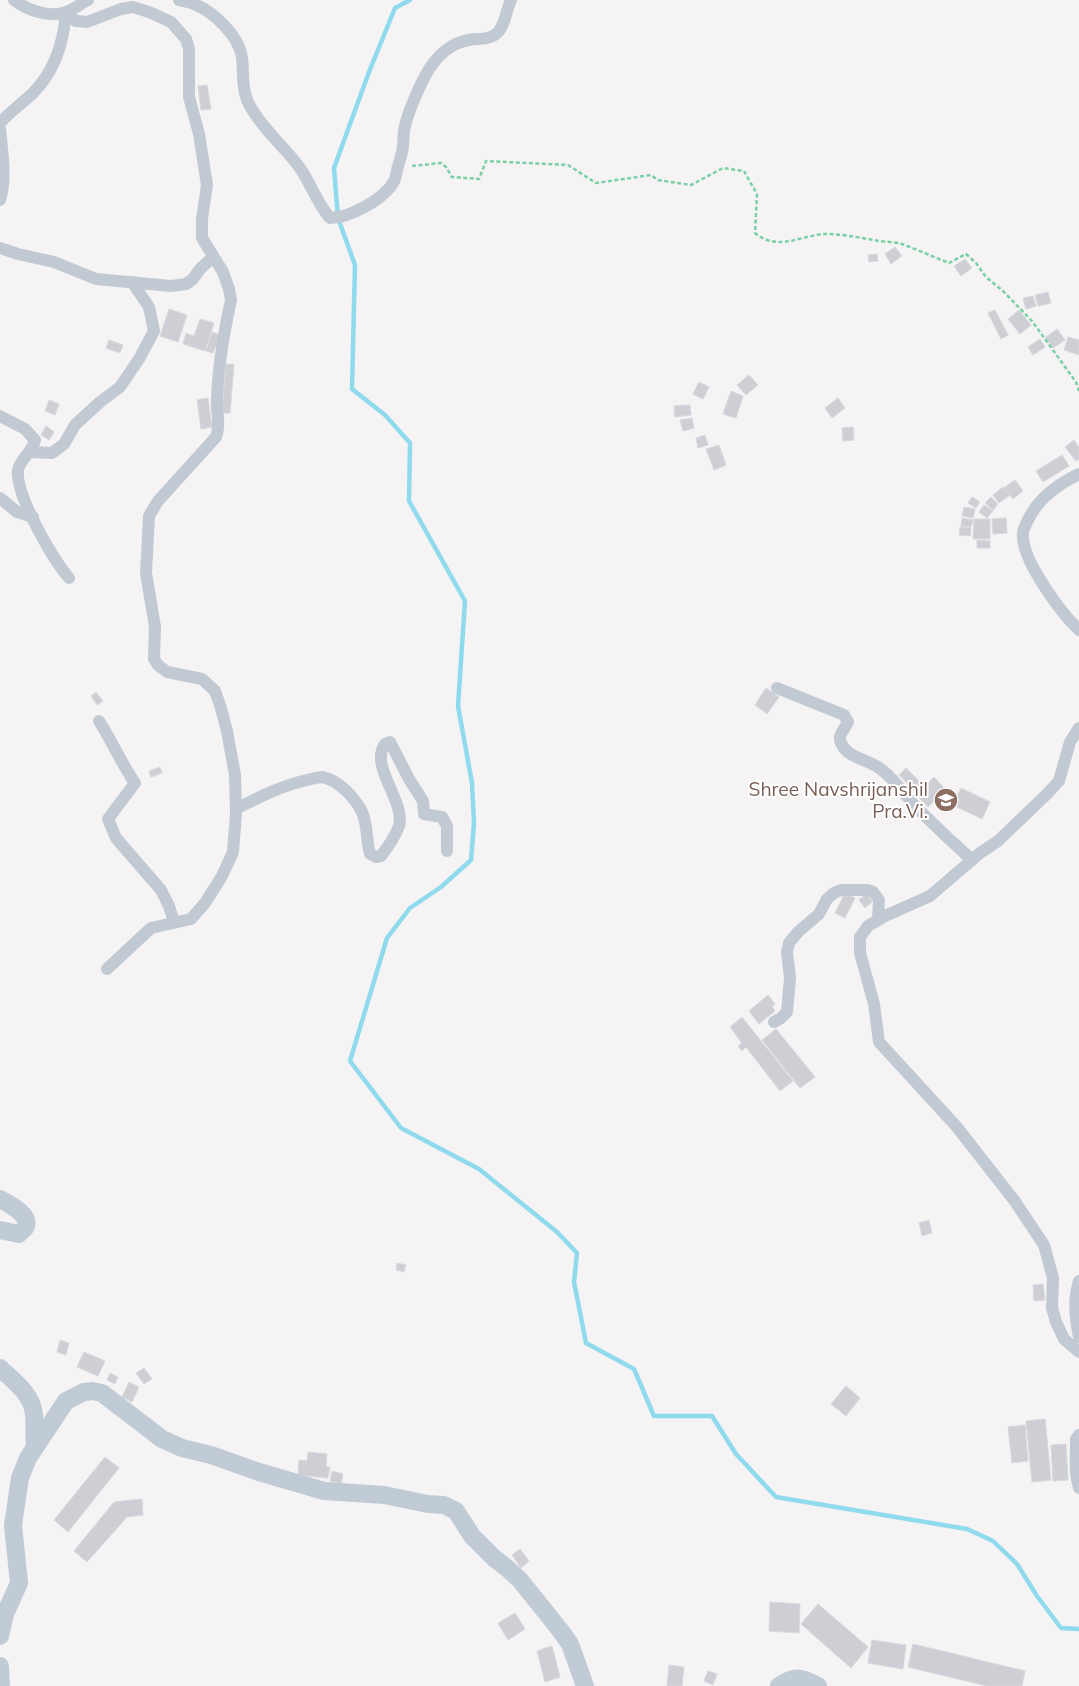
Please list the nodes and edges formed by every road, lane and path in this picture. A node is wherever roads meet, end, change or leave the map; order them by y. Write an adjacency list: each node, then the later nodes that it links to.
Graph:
1 (14, 0): 6 (street)
2 (76, 0): 6 (street)
3 (88, 0): 6 (street)
4 (179, 0): 9 (street)
5 (512, 0): 9 (street)
6 (66, 13): 7 (street); 12 (street)
7 (0, 123)
8 (0, 129): 10 (street)
9 (397, 169): 14 (path)
10 (0, 200)
11 (0, 248): 13 (street)
12 (213, 256): 13 (street); 25 (street)
13 (132, 282): 16 (street)
14 (1079, 391)
15 (0, 416): 16 (street)
16 (30, 452): 19 (street)
17 (1079, 474): 21 (street)
18 (0, 498): 19 (street)
19 (33, 517): 20 (street)
20 (69, 578)
21 (1079, 630)
22 (777, 688): 27 (street)
23 (99, 721): 29 (street)
24 (1079, 728): 27 (street)
25 (236, 809): 26 (street); 29 (street)
26 (447, 851)
27 (972, 860): 28 (street)
28 (878, 919): 31 (street); 36 (street)
29 (174, 922): 30 (street)
30 (107, 969)
31 (774, 1022)
32 (0, 1199): 33 (street)
33 (0, 1230)
34 (1079, 1281): 35 (street)
35 (1079, 1337)
36 (1079, 1352)
37 (0, 1368): 39 (street)
38 (1079, 1435): 40 (street)
39 (35, 1447): 41 (street); 44 (street)
40 (1079, 1488)
41 (0, 1636)
42 (0, 1666): 43 (street)
43 (1, 1686)
44 (584, 1686)
45 (779, 1686): 46 (street)
46 (818, 1686)

